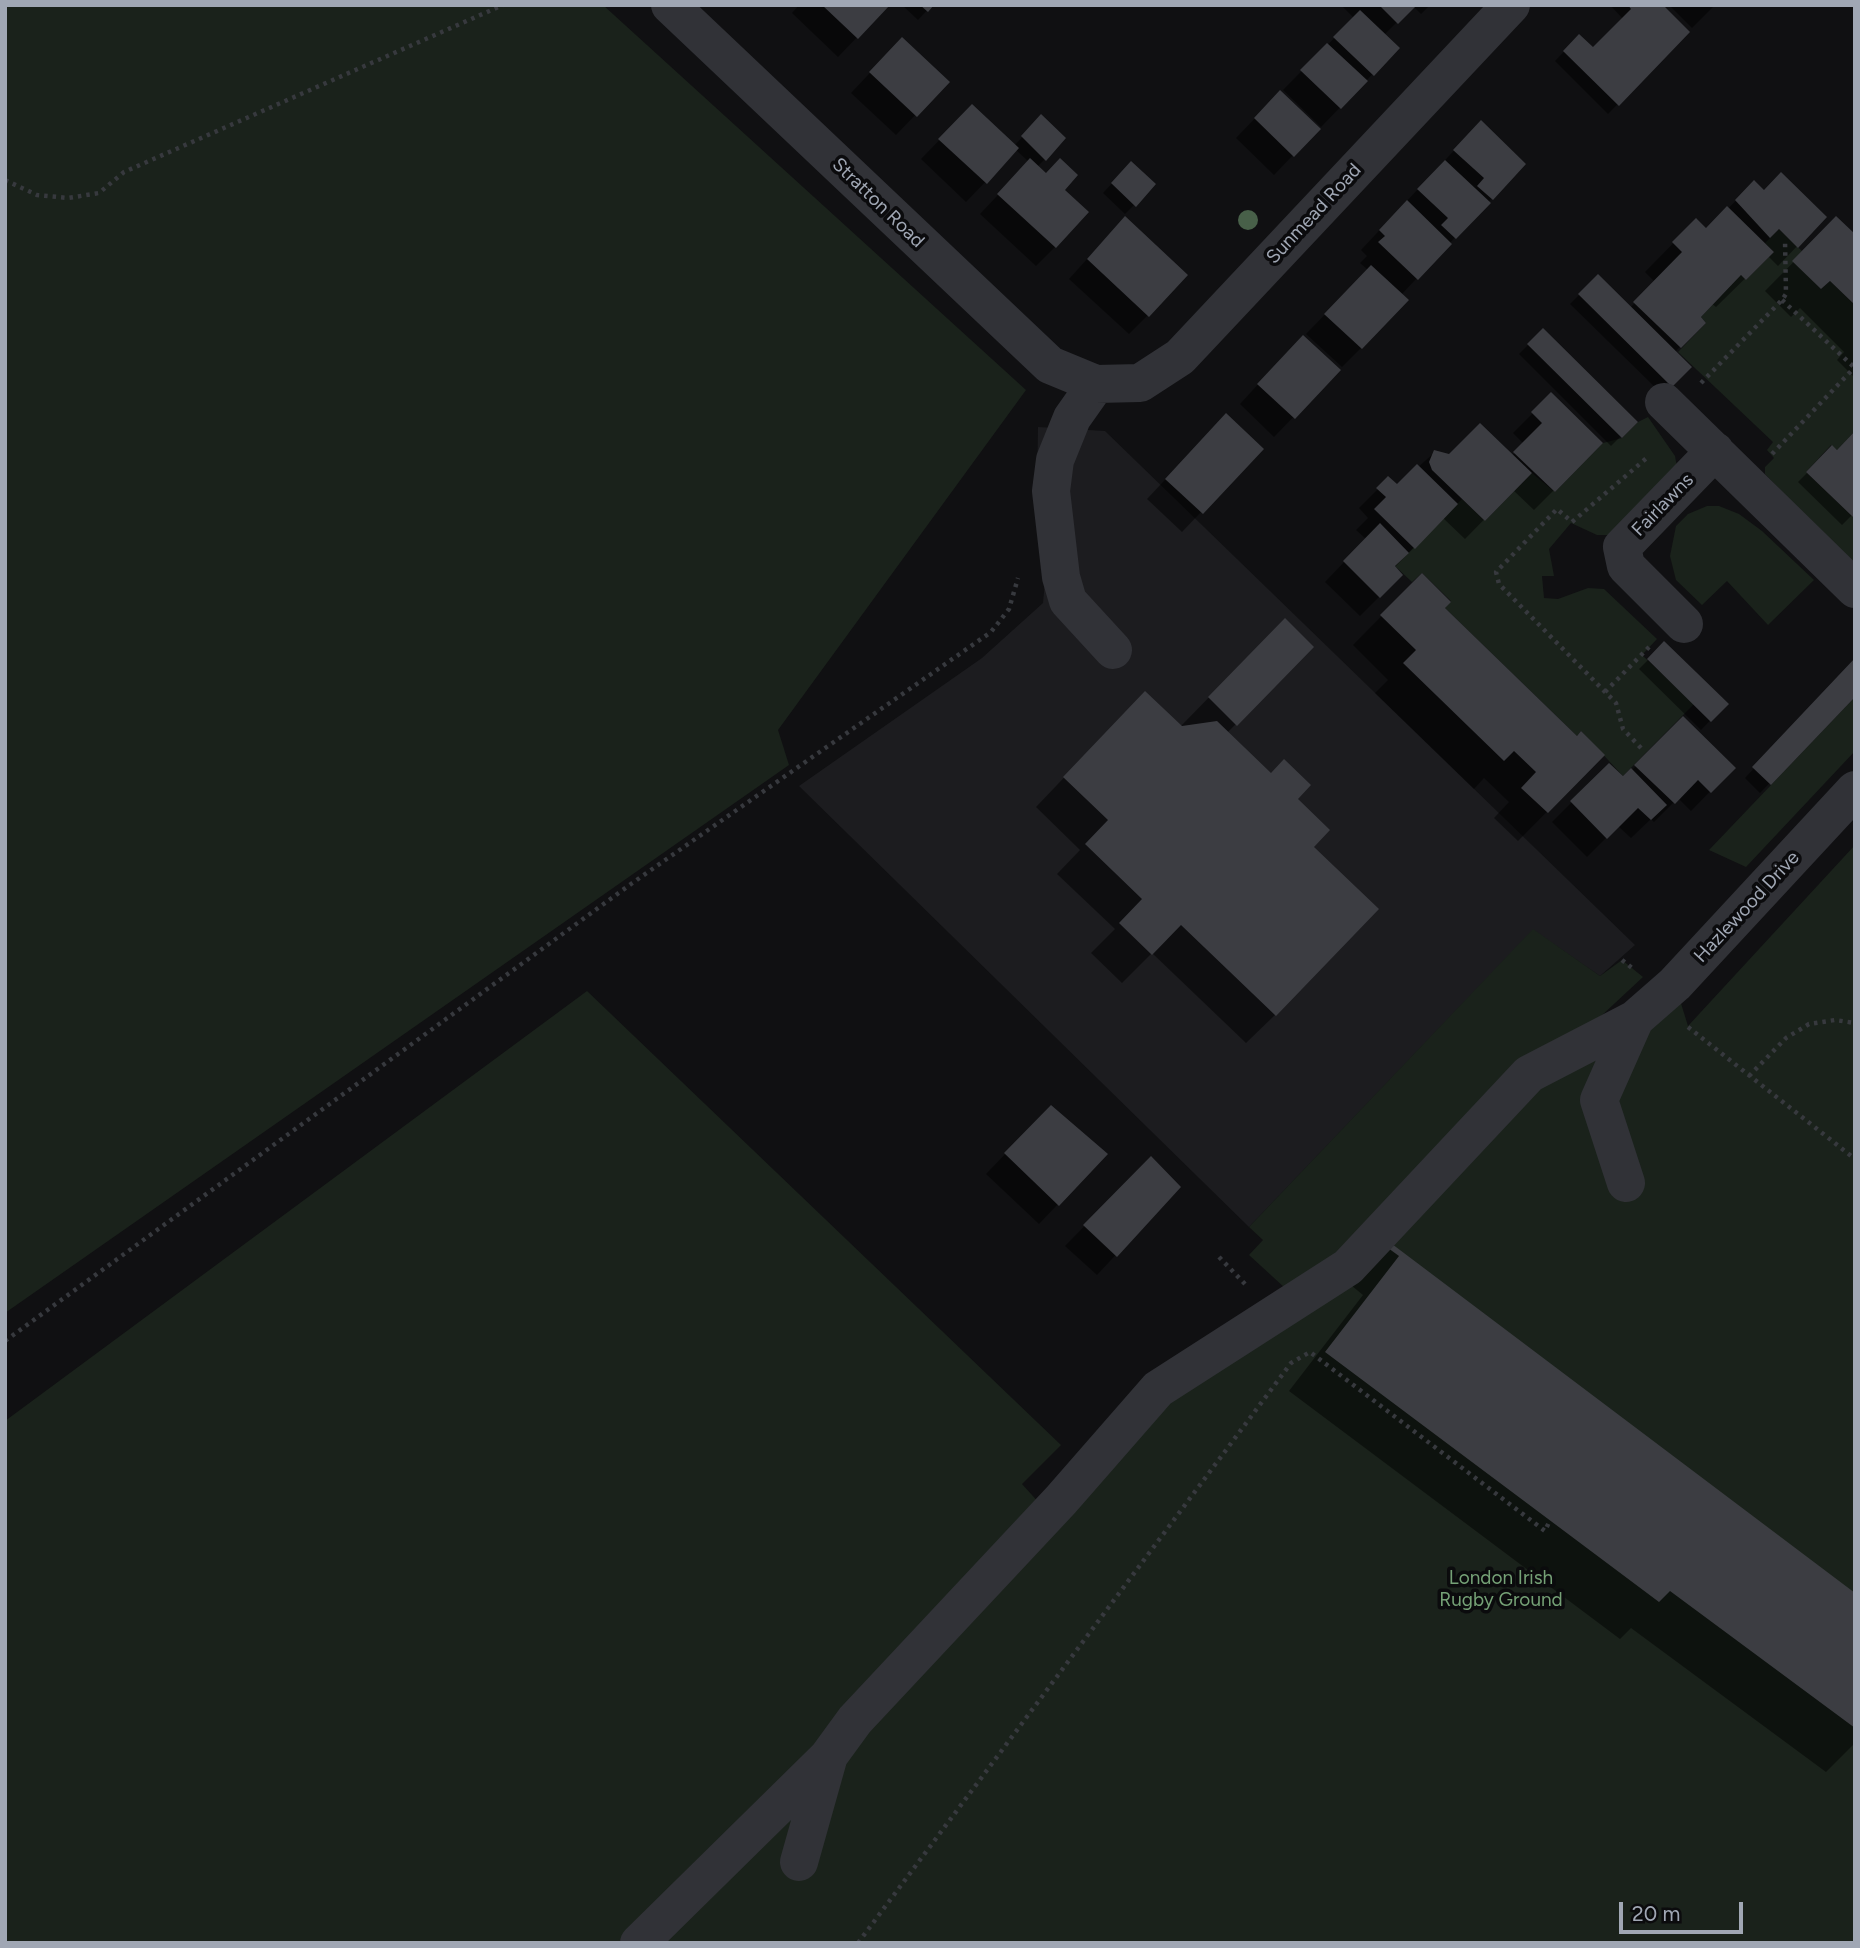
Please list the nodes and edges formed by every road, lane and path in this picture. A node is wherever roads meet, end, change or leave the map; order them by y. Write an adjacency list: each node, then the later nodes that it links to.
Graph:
1 (503, 5): 4 (path)
2 (1511, 5): 8 (street, Sunmead Road)
3 (690, 12): 8 (street, Stratton Road)
4 (5, 180)
5 (1785, 240): 6 (path)
6 (1782, 300): 7 (path); 9 (path)
7 (1854, 368): 11 (path)
8 (1096, 384): 15 (street)
9 (1675, 412): 10 (street); 16 (path)
10 (1715, 451): 13 (street); 14 (street, Fairlawns)
11 (1764, 462)
12 (1019, 575): 25 (path)
13 (1855, 589)
14 (1681, 621): 16 (path)
15 (1113, 650)
16 (1605, 692): 17 (path)
17 (1641, 748)
18 (1855, 790): 19 (street, Hazlewood Drive)
19 (1675, 984): 20 (street, Hazlewood Drive); 22 (path)
20 (1635, 1019): 24 (street); 27 (street)
21 (1855, 1023): 22 (path)
22 (1749, 1076): 23 (path)
23 (1855, 1159)
24 (1626, 1183)
25 (5, 1341)
26 (1550, 1520): 30 (path)
27 (828, 1757): 28 (street); 29 (street)
28 (800, 1862)
29 (639, 1943)
30 (858, 1943)

